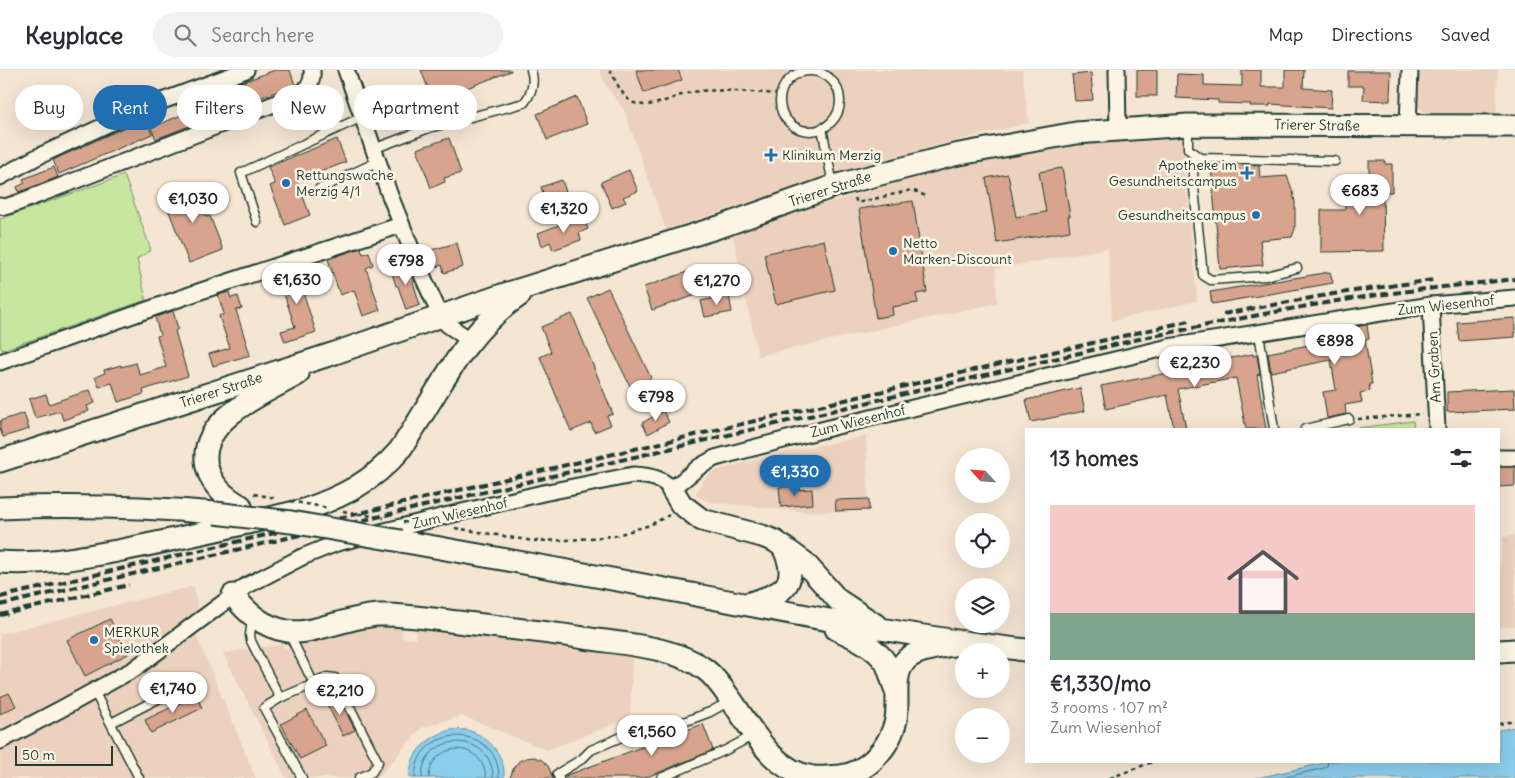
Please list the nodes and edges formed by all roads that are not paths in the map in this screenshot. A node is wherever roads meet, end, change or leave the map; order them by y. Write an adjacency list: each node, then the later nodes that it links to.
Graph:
1 (246, 70): 20 (street)
2 (312, 70): 23 (street)
3 (346, 70): 9 (street)
4 (531, 70): 18 (lane)
5 (1117, 70): 15 (street)
6 (1410, 70): 13 (street)
7 (795, 72): 8 (lane); 14 (lane)
8 (830, 73): 14 (lane)
9 (354, 94)
10 (354, 121): 24 (lane)
11 (1188, 125): 13 (main road, Trierer Straße); 15 (main road, Trierer Straße); 17 (lane)
12 (1515, 126): 13 (main road, Trierer Straße)
13 (1408, 127)
14 (822, 128): 21 (lane)
15 (1118, 129): 21 (main road, Trierer Straße)
16 (366, 130): 18 (street)
17 (1194, 154): 19 (lane); 26 (lane)
18 (375, 155): 22 (lane); 25 (street)
19 (1335, 161)
20 (0, 177)
21 (842, 184): 27 (main road, Trierer Straße)
22 (319, 189)
23 (0, 206)
24 (258, 222)
25 (402, 225): 30 (street); 34 (street)
26 (1297, 268)
27 (549, 280): 30 (main road, Trierer Straße); 32 (main road, Trierer Straße)
28 (1515, 298): 29 (street, Zum Wiesenhof)
29 (1431, 305): 31 (street, Zum Wiesenhof); 38 (street, Am Graben)
30 (441, 317): 32 (street); 33 (main road, Trierer Straße)
31 (1259, 333): 36 (lane); 42 (street, Zum Wiesenhof)
32 (470, 340): 46 (main road, Trierer Straße)
33 (335, 353): 41 (main road, Trierer Straße); 44 (main road, bridge)
34 (0, 362)
35 (1349, 419): 37 (lane)
36 (1274, 428)
37 (1309, 428)
38 (1437, 428)
39 (1500, 458): 40 (street)
40 (1515, 458)
41 (0, 461)
42 (676, 496): 45 (main road); 47 (street, Zum Wiesenhof)
43 (0, 508): 44 (main road, bridge)
44 (291, 522): 48 (main road, bridge)
45 (783, 547): 48 (main road); 51 (main road)
46 (0, 562)
47 (233, 595): 49 (main road); 61 (street, Zum Wiesenhof)
48 (745, 604): 50 (main road)
49 (253, 617): 52 (main road); 63 (lane)
50 (811, 618): 51 (main road); 62 (main road)
51 (885, 630): 53 (main road)
52 (293, 632): 60 (lane); 64 (main road)
53 (966, 643)
54 (955, 645): 62 (main road)
55 (1010, 648): 56 (main road)
56 (1025, 650)
57 (1515, 650): 58 (main road)
58 (1500, 651)
59 (187, 684): 65 (lane)
60 (314, 684): 63 (lane); 70 (lane)
61 (94, 691): 65 (lane); 67 (street, Zum Wiesenhof)
62 (896, 692): 66 (main road)
63 (280, 698): 69 (lane)
64 (732, 700): 66 (main road); 71 (lane)
65 (111, 724): 68 (lane)
66 (755, 734): 72 (lane)
67 (0, 741)
68 (139, 778)
69 (302, 778)
70 (359, 778)
71 (559, 778)
72 (661, 778)

